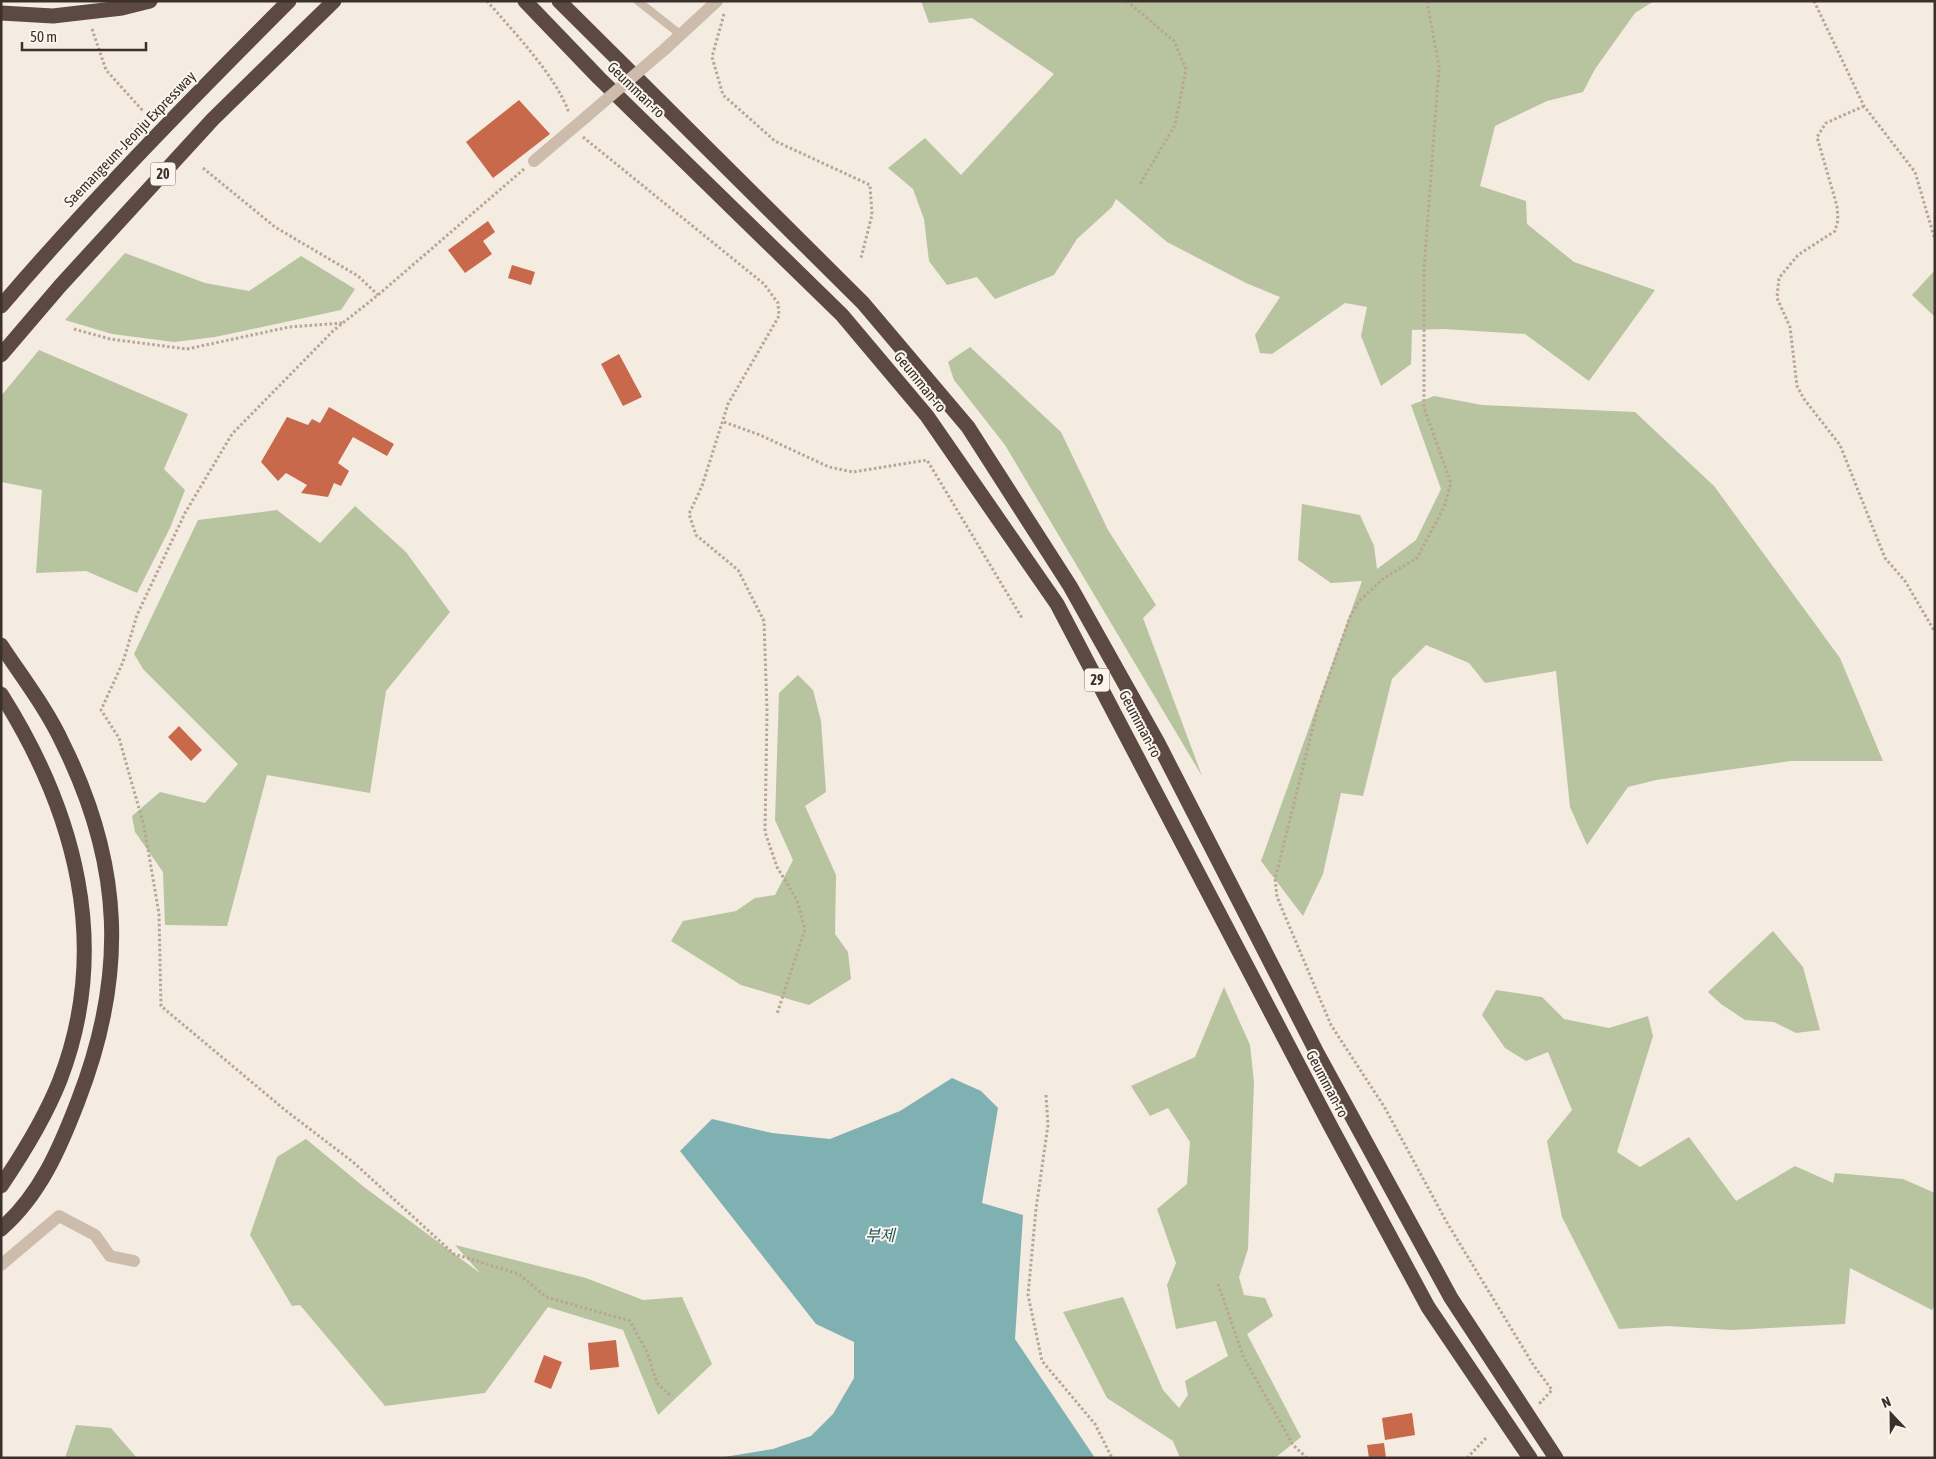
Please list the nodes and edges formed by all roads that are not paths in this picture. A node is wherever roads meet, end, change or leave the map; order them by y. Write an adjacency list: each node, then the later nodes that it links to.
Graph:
1 (150, 1): 8 (highway)
2 (289, 1): 11 (highway, Saemangeum-Jeonju Expressway / 20)
3 (334, 1): 12 (highway, 20)
4 (526, 1): 19 (highway, Geumman-ro / 29)
5 (559, 1): 20 (highway, Geumman-ro / 29)
6 (638, 1): 9 (lane)
7 (721, 6): 9 (street)
8 (1, 13)
9 (682, 34): 10 (street, bridge)
10 (534, 161)
11 (1, 306)
12 (1, 355)
13 (1, 645): 16 (highway)
14 (1, 694): 15 (highway)
15 (1, 1186)
16 (1, 1229)
17 (134, 1261): 18 (street)
18 (1, 1264)
19 (1530, 1458)
20 (1556, 1458)

